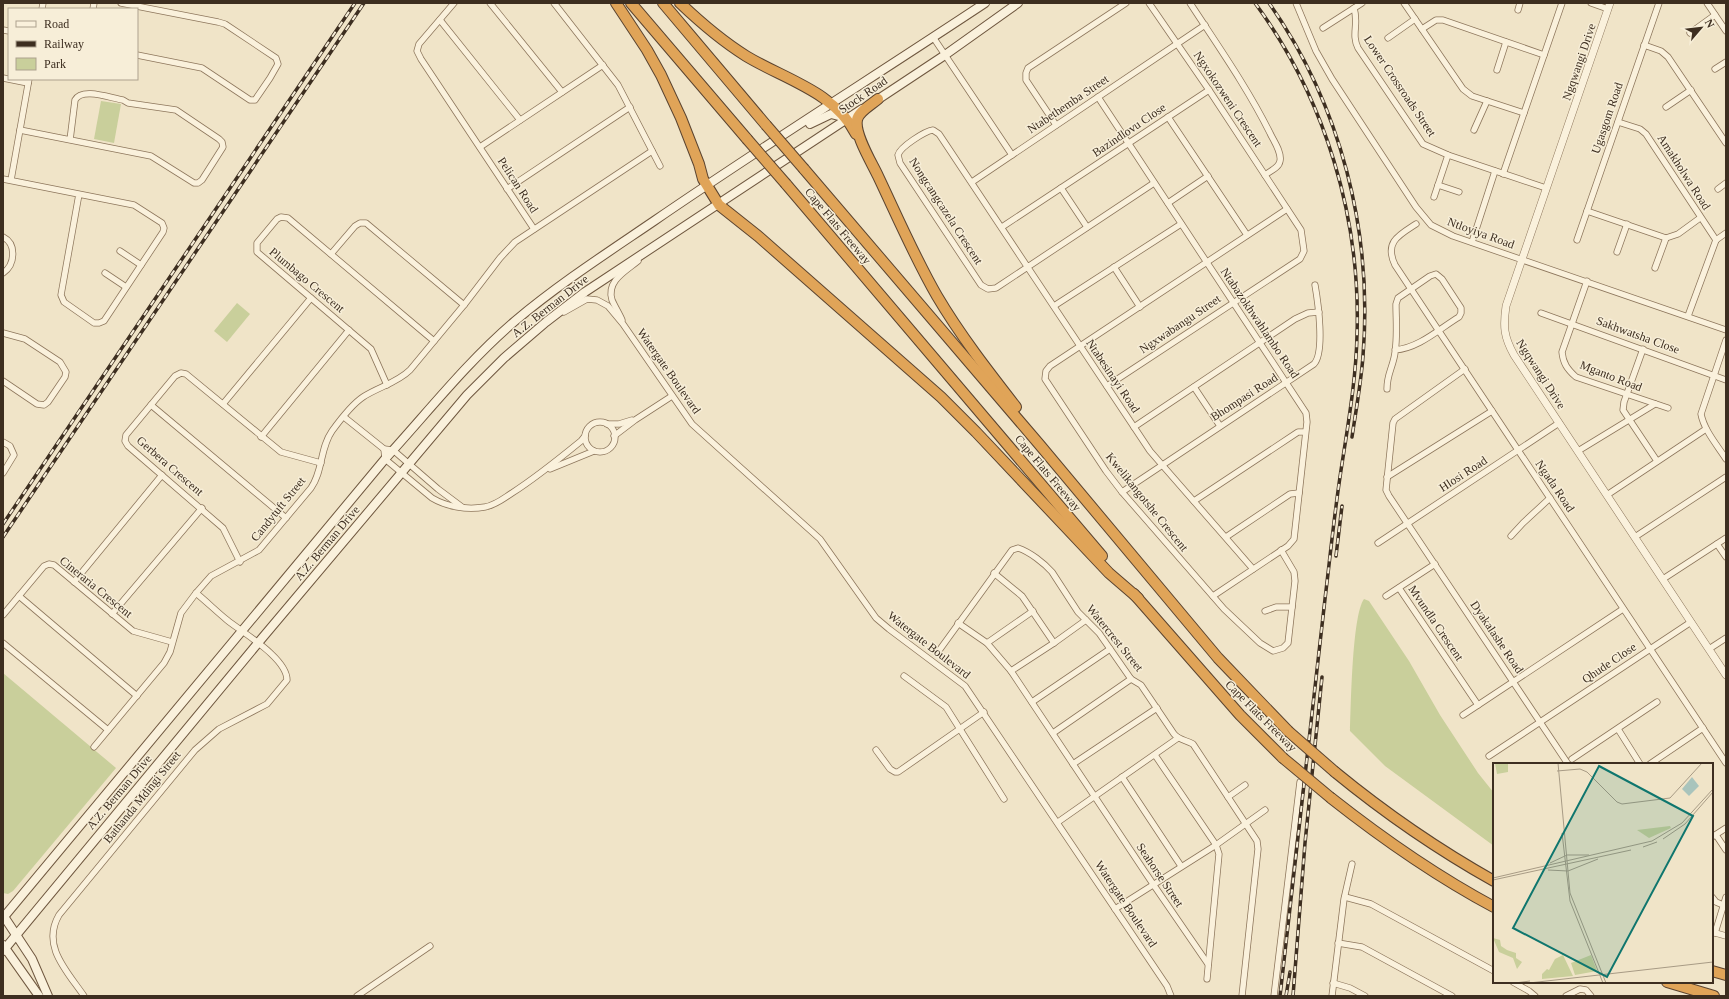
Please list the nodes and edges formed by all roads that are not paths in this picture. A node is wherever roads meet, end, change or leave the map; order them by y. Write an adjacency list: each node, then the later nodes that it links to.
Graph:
1 (120, 3): 38 (street)
2 (454, 3): 27 (street)
3 (490, 3): 48 (street)
4 (554, 3): 42 (street)
5 (616, 3): 81 (highway)
6 (631, 3): 221 (highway, Cape Flats Freeway, bridge)
7 (663, 3): 175 (highway, Cape Flats Freeway, bridge)
8 (680, 3): 52 (highway)
9 (985, 3): 33 (main road, Stock Road)
10 (1018, 3): 39 (main road, Stock Road)
11 (1126, 3): 60 (street)
12 (1148, 3): 36 (street, Ngxokozweni Crescent)
13 (1190, 3): 28 (street)
14 (1296, 3): 108 (street, Ntloyiya Road)
15 (1362, 3): 23 (street)
16 (1404, 3): 26 (street)
17 (1520, 3): 24 (street)
18 (1562, 3): 40 (street)
19 (1591, 3): 22 (street)
20 (1659, 3): 37 (street, Ugasgom Road)
21 (1707, 3): 25 (street)
22 (1609, 6): 84 (street, Ngqwangi Drive)
23 (1354, 8): 29 (street); 69 (street, Lower Crossroads Street)
24 (1518, 10)
25 (1715, 15): 31 (street); 32 (street)
26 (1415, 19): 30 (street); 34 (street)
27 (440, 20): 58 (street); 66 (street, Pelican Road)
28 (1205, 25): 36 (street, Ntabethemba Street); 74 (street)
29 (1323, 28)
30 (1422, 29): 35 (street); 51 (street)
31 (1726, 31)
32 (1690, 33)
33 (933, 37): 39 (street); 52 (main road, Stock Road)
34 (1388, 38)
35 (1506, 42): 40 (street); 44 (street)
36 (1177, 44): 46 (street, Ngxokozweni Crescent); 49 (street, Ntabethemba Street)
37 (1644, 45): 47 (street); 59 (street, Ugasgom Road)
38 (138, 55)
39 (945, 55): 50 (main road, Stock Road); 68 (street)
40 (1544, 55): 55 (street)
41 (1726, 62): 43 (street)
42 (603, 65): 48 (street); 53 (street)
43 (1715, 69)
44 (1497, 70)
45 (29, 81): 61 (street)
46 (1209, 90): 56 (street, Bazindlovu Close); 74 (street, Ngxokozweni Crescent)
47 (1691, 90): 54 (street); 65 (street)
48 (562, 92): 58 (street)
49 (1098, 97): 60 (street, Ntabethemba Street); 64 (street, Ntabazokhwahlambo Road)
50 (878, 99): 57 (main road, Stock Road); 107 (highway)
51 (1487, 101): 55 (street); 62 (street)
52 (832, 104): 57 (highway); 70 (main road, Stock Road)
53 (630, 107): 67 (street); 86 (street)
54 (1666, 107)
55 (1524, 113): 73 (street)
56 (1168, 117): 64 (street, Bazindlovu Close); 75 (street)
57 (848, 119): 70 (main road); 91 (main road, Stock Road); 107 (highway)
58 (520, 120): 66 (street)
59 (1618, 122): 93 (street, Ugasgom Road); 94 (street, Amakholwa Road)
60 (1056, 125): 68 (street, Ntabethemba Street)
61 (20, 130): 63 (street); 77 (street)
62 (1474, 130)
63 (70, 140): 63 (street)
64 (1128, 143): 79 (street, Ntabazokhwahlambo Road); 83 (street, Bazindlovu Close)
65 (1726, 143)
66 (480, 147): 86 (street, Pelican Road)
67 (652, 151): 71 (street); 100 (street)
68 (1012, 155): 78 (street, Ntabethemba Street)
69 (1448, 156): 72 (street, Lower Crossroads Street); 82 (street)
70 (740, 163): 81 (main road, Stock Road)
71 (660, 166)
72 (1495, 171): 73 (street, Lower Crossroads Street); 108 (street)
73 (1504, 174): 84 (street, Lower Crossroads Street)
74 (1265, 175): 92 (street, Ngxokozweni Crescent)
75 (1208, 176): 90 (street); 102 (street)
76 (3, 179): 77 (street)
77 (10, 180): 88 (street)
78 (972, 182): 98 (street, Ntabesinayi Road); 116 (street, Nongcangcazela Crescent)
79 (1154, 182): 90 (street, Ntabazokhwahlambo Road); 99 (street)
80 (1726, 183): 85 (street)
81 (706, 185): 91 (highway); 177 (main road, A.Z. Berman Drive)
82 (1438, 185): 87 (street); 89 (street)
83 (1061, 188): 98 (street, Bazindlovu Close); 99 (street)
84 (1546, 188): 113 (street, Ngqwangi Drive)
85 (1718, 188)
86 (507, 189): 100 (street, Pelican Road)
87 (1459, 192)
88 (79, 194): 115 (street); 123 (street)
89 (1434, 197)
90 (1168, 203): 95 (street, Ntabazokhwahlambo Road)
91 (719, 205): 109 (main road, A.Z. Berman Drive); 221 (highway)
92 (1288, 209): 102 (street); 126 (street, Ngxwabangu Street)
93 (1587, 211): 97 (street); 105 (street, Ugasgom Road)
94 (1700, 218): 104 (street); 106 (street, Amakholwa Road)
95 (1181, 224): 114 (street, Ntabazokhwahlambo Road); 117 (street)
96 (1416, 224): 124 (street, Ngada Road)
97 (1626, 224): 104 (street); 111 (street)
98 (1002, 227): 116 (street, Ntabesinayi Road)
99 (1088, 227): 116 (street)
100 (534, 229): 127 (street, Pelican Road)
101 (1726, 233): 106 (street)
102 (1247, 235): 114 (street)
103 (3, 237): 119 (street)
104 (1666, 238): 118 (street)
105 (1577, 240)
106 (1716, 240): 132 (street)
107 (909, 241): 175 (highway)
108 (1472, 242): 113 (street, Ntloyiya Road)
109 (660, 243): 133 (main road, A.Z. Berman Drive); 135 (street, Watergate Boulevard)
110 (120, 251): 115 (street)
111 (1617, 252)
112 (331, 254): 125 (street, Plumbago Crescent); 127 (street); 140 (street, Plumbago Crescent)
113 (1523, 259): 121 (street, Ntloyiya Road); 165 (street, Ngqwangi Drive)
114 (1206, 262): 126 (street, Ntabazokhwahlambo Road); 129 (street)
115 (141, 265): 123 (street)
116 (1028, 267): 128 (street, Ntabesinayi Road)
117 (1114, 267): 128 (street); 129 (street)
118 (1655, 268)
119 (3, 273)
120 (105, 273): 123 (street)
121 (1587, 281): 132 (street, Ntloyiya Road); 134 (street, Mganto Road)
122 (1315, 285): 130 (street, Bhompasi Road)
123 (126, 287)
124 (1411, 289): 137 (street, Ngada Road); 137 (street); 145 (street)
125 (311, 298): 136 (street, Plumbago Crescent); 157 (street)
126 (1233, 303): 142 (street, Ntabazokhwahlambo Road); 152 (street, Ngxwabangu Street)
127 (464, 305): 140 (street, Candytuft Street)
128 (1054, 306): 143 (street, Ntabesinayi Road)
129 (1140, 307): 143 (street)
130 (1319, 312): 142 (street); 150 (street, Bhompasi Road)
131 (1541, 313): 134 (street, Sakhwatsha Close)
132 (1688, 316): 138 (street, Ntloyiya Road)
133 (546, 322): 135 (street, Watergate Boulevard); 185 (main road, A.Z. Berman Drive)
134 (1572, 323): 144 (street, Sakhwatsha Close); 155 (street, Mganto Road)
135 (623, 324): 156 (street, Watergate Boulevard)
136 (350, 330): 151 (street, Plumbago Crescent); 173 (street)
137 (1439, 330): 145 (street); 146 (street, Ngada Road)
138 (1726, 330)
139 (3, 333): 149 (street)
140 (434, 340): 151 (street, Candytuft Street)
141 (1726, 340): 147 (street)
142 (1260, 343): 150 (street, Ntabazokhwahlambo Road); 153 (street)
143 (1080, 346): 152 (street, Ntabesinayi Road); 193 (street, Kwelikangotshe Crescent)
144 (1644, 349): 147 (street, Sakhwatsha Close); 155 (street)
145 (1395, 350): 154 (street)
146 (1465, 369): 161 (street, Ngada Road); 191 (street, Dyakalashe Road)
147 (1715, 374): 148 (street, Sakhwatsha Close); 169 (street)
148 (1726, 380)
149 (3, 382)
150 (1286, 382): 167 (street, Bhompasi Road); 170 (street, Ntabazokhwahlambo Road)
151 (387, 385): 162 (street, Candytuft Street)
152 (1107, 386): 168 (street, Ntabesinayi Road)
153 (1194, 387): 167 (street); 168 (street)
154 (1387, 389)
155 (1627, 395): 158 (street, Mganto Road); 164 (street)
156 (672, 396): 163 (street); 252 (street, Watergate Boulevard)
157 (222, 404): 159 (street, Gerbera Crescent); 173 (street, Gerbera Crescent)
158 (1655, 404): 160 (street, Mganto Road); 164 (street)
159 (151, 405): 190 (street, Gerbera Crescent); 200 (street)
160 (1668, 408)
161 (1492, 410): 179 (street, Ngada Road); 191 (street)
162 (344, 416): 176 (street); 184 (street, Candytuft Street)
163 (635, 420): 166 (street); 172 (street)
164 (1630, 420): 180 (street); 183 (street)
165 (1559, 423): 179 (street, Hlosi Road); 180 (street, Ngqwangi Drive)
166 (606, 424): 171 (street); 172 (street)
167 (1220, 426): 186 (street, Bhompasi Road)
168 (1134, 427): 186 (street, Ntabesinayi Road)
169 (1706, 429): 182 (street); 183 (street)
170 (1305, 432): 194 (street, Ntabazokhwahlambo Road); 197 (street)
171 (585, 436): 178 (street); 187 (street)
172 (614, 436): 178 (street)
173 (261, 437): 184 (street, Gerbera Crescent)
174 (3, 442): 188 (street)
175 (1039, 444): 286 (highway, Cape Flats Freeway, bridge)
176 (384, 449): 177 (street); 181 (street)
177 (393, 450): 181 (main road, A.Z. Berman Drive); 185 (street)
178 (594, 451): 187 (street)
179 (1518, 451): 196 (street, Ngada Road); 201 (street, Hlosi Road)
180 (1578, 451): 195 (street, Ngqwangi Drive)
181 (385, 459): 189 (street); 231 (main road, A.Z. Berman Drive)
182 (1726, 459)
183 (1657, 461): 195 (street)
184 (321, 463): 200 (street, Candytuft Street)
185 (409, 464): 189 (main road, A.Z. Berman Drive); 198 (street)
186 (1162, 465): 193 (street, Bhompasi Road); 197 (street, Ntabesinayi Road)
187 (544, 472): 198 (street)
188 (3, 473)
189 (402, 473): 198 (street); 235 (main road, A.Z. Berman Drive)
190 (162, 475): 199 (street, Gerbera Crescent); 215 (street)
191 (1387, 477): 201 (street, Dyakalashe Road)
192 (1726, 477): 204 (street)
193 (1122, 492): 219 (street, Kwelikangotshe Crescent)
194 (1299, 493): 203 (street); 208 (street, Ntabazokhwahlambo Road)
195 (1607, 495): 204 (street, Ngqwangi Drive)
196 (1550, 498): 202 (street); 223 (street, Ngada Road)
197 (1194, 501): 203 (street, Ntabesinayi Road)
198 (462, 507)
199 (202, 508): 210 (street, Gerbera Crescent); 226 (street)
200 (286, 518): 210 (street, Candytuft Street)
201 (1408, 523): 206 (street, Hlosi Road); 211 (street, Dyakalashe Road)
202 (1511, 536)
203 (1226, 537): 212 (street, Ntabesinayi Road)
204 (1635, 537): 214 (street, Ngqwangi Drive)
205 (1726, 538): 207 (street)
206 (1378, 543)
207 (1717, 544): 209 (street); 214 (street)
208 (1281, 550): 212 (street, Ntabazokhwahlambo Road); 222 (street)
209 (1726, 557)
210 (240, 562): 217 (street, Candytuft Street)
211 (1434, 564): 216 (street, Mvundla Crescent); 246 (street, Dyakalashe Road)
212 (1253, 569): 219 (street)
213 (994, 573): 224 (street); 228 (street, Watercrest Street); 230 (street, Watercrest Street)
214 (1663, 580): 229 (street, Ngqwangi Drive)
215 (74, 582): 218 (street, Cineraria Crescent); 226 (street, Cineraria Crescent)
216 (1399, 588): 220 (street); 250 (street, Mvundla Crescent)
217 (196, 593): 231 (street); 233 (street, Candytuft Street)
218 (20, 596): 227 (street, Cineraria Crescent); 247 (street)
219 (1212, 596): 222 (street, Kwelikangotshe Crescent)
220 (1386, 596)
221 (1138, 598): 292 (highway, Cape Flats Freeway, bridge)
222 (1292, 607): 225 (street)
223 (1623, 609): 238 (street, Ngada Road); 246 (street)
224 (1033, 611): 236 (street); 237 (street)
225 (1264, 611)
226 (112, 614): 233 (street, Cineraria Crescent)
227 (3, 615)
228 (1086, 620): 237 (street); 239 (street, Watercrest Street)
229 (1691, 622): 238 (street, Qhude Close); 240 (street, Ngqwangi Drive)
230 (958, 623): 236 (street); 241 (street, Watercrest Street)
231 (242, 631): 235 (street); 294 (main road, A.Z. Berman Drive)
232 (1726, 638): 240 (street)
233 (172, 642): 247 (street, Candytuft Street)
234 (3, 643): 257 (street)
235 (258, 643): 296 (main road, A.Z. Berman Drive); 311 (street, Bathanda Mdingi Street)
236 (988, 643): 242 (street)
237 (1054, 643): 242 (street)
238 (1650, 648): 254 (street, Qhude Close); 255 (street, Ngada Road)
239 (1110, 649): 245 (street, Watercrest Street); 248 (street)
240 (1709, 649): 243 (street, Ngqwangi Drive)
241 (938, 652)
242 (1012, 671): 248 (street)
243 (1726, 675)
244 (904, 676): 258 (street)
245 (1131, 679): 251 (street, Watercrest Street); 259 (street)
246 (1513, 681): 250 (street); 254 (street, Dyakalashe Road)
247 (137, 696): 257 (street, Candytuft Street)
248 (1032, 702): 259 (street)
249 (1657, 702): 256 (street)
250 (1478, 705): 253 (street)
251 (1157, 708): 260 (street, Watercrest Street); 270 (street)
252 (984, 712): 258 (street); 278 (street, Watergate Boulevard)
253 (1463, 715)
254 (1540, 722): 264 (street, Qhude Close); 266 (street, Dyakalashe Road)
255 (1703, 728): 268 (street); 269 (street, Ngada Road)
256 (1618, 729): 265 (street); 267 (street)
257 (108, 730): 261 (street, Candytuft Street)
258 (959, 730): 262 (street); 276 (street)
259 (1052, 733): 270 (street)
260 (1178, 738): 263 (street); 275 (street, Watercrest Street)
261 (94, 747)
262 (876, 750)
263 (1155, 755): 271 (street); 282 (street)
264 (1488, 756)
265 (1572, 759)
266 (1566, 763)
267 (1639, 763)
268 (1651, 763)
269 (1726, 763)
270 (1073, 764): 274 (street)
271 (1122, 777): 274 (street); 285 (street)
272 (1300, 782): 315 (street)
273 (1245, 785): 275 (street)
274 (1095, 796): 278 (street); 287 (street, Seahorse Street)
275 (1228, 797): 279 (street, Watercrest Street)
276 (1004, 799)
277 (1265, 810): 279 (street)
278 (1058, 822): 293 (street, Watergate Boulevard)
279 (1246, 824): 282 (street); 314 (street, Watercrest Street)
280 (1726, 828): 281 (street)
281 (1714, 836): 283 (street)
282 (1216, 845): 285 (street); 301 (street)
283 (1726, 850)
284 (1352, 864): 288 (street)
285 (1181, 866): 287 (street)
286 (1493, 880)
287 (1153, 884): 293 (street); 301 (street, Seahorse Street)
288 (1345, 897): 298 (street); 302 (street)
289 (1726, 897): 291 (street)
290 (1713, 898): 291 (street)
291 (1724, 905): 295 (street)
292 (1493, 906)
293 (1115, 909): 313 (street, Watergate Boulevard)
294 (3, 917): 296 (main road)
295 (1714, 933): 297 (street)
296 (16, 935): 300 (main road, A.Z. Berman Drive); 310 (main road)
297 (1726, 936)
298 (1338, 943): 308 (street); 318 (street)
299 (430, 946): 312 (street)
300 (4, 948): 309 (main road)
301 (1208, 964): 305 (street)
302 (1493, 970)
303 (1713, 972): 304 (highway)
304 (1726, 975)
305 (1207, 979)
306 (1515, 983): 319 (street)
307 (1670, 983): 322 (highway)
308 (1333, 984): 316 (street); 317 (street)
309 (39, 996)
310 (48, 996)
311 (84, 996)
312 (357, 996)
313 (1171, 996)
314 (1242, 996)
315 (1274, 996)
316 (1332, 996)
317 (1365, 996)
318 (1452, 996)
319 (1535, 996)
320 (1566, 996): 321 (street)
321 (1591, 996)
322 (1714, 996)

